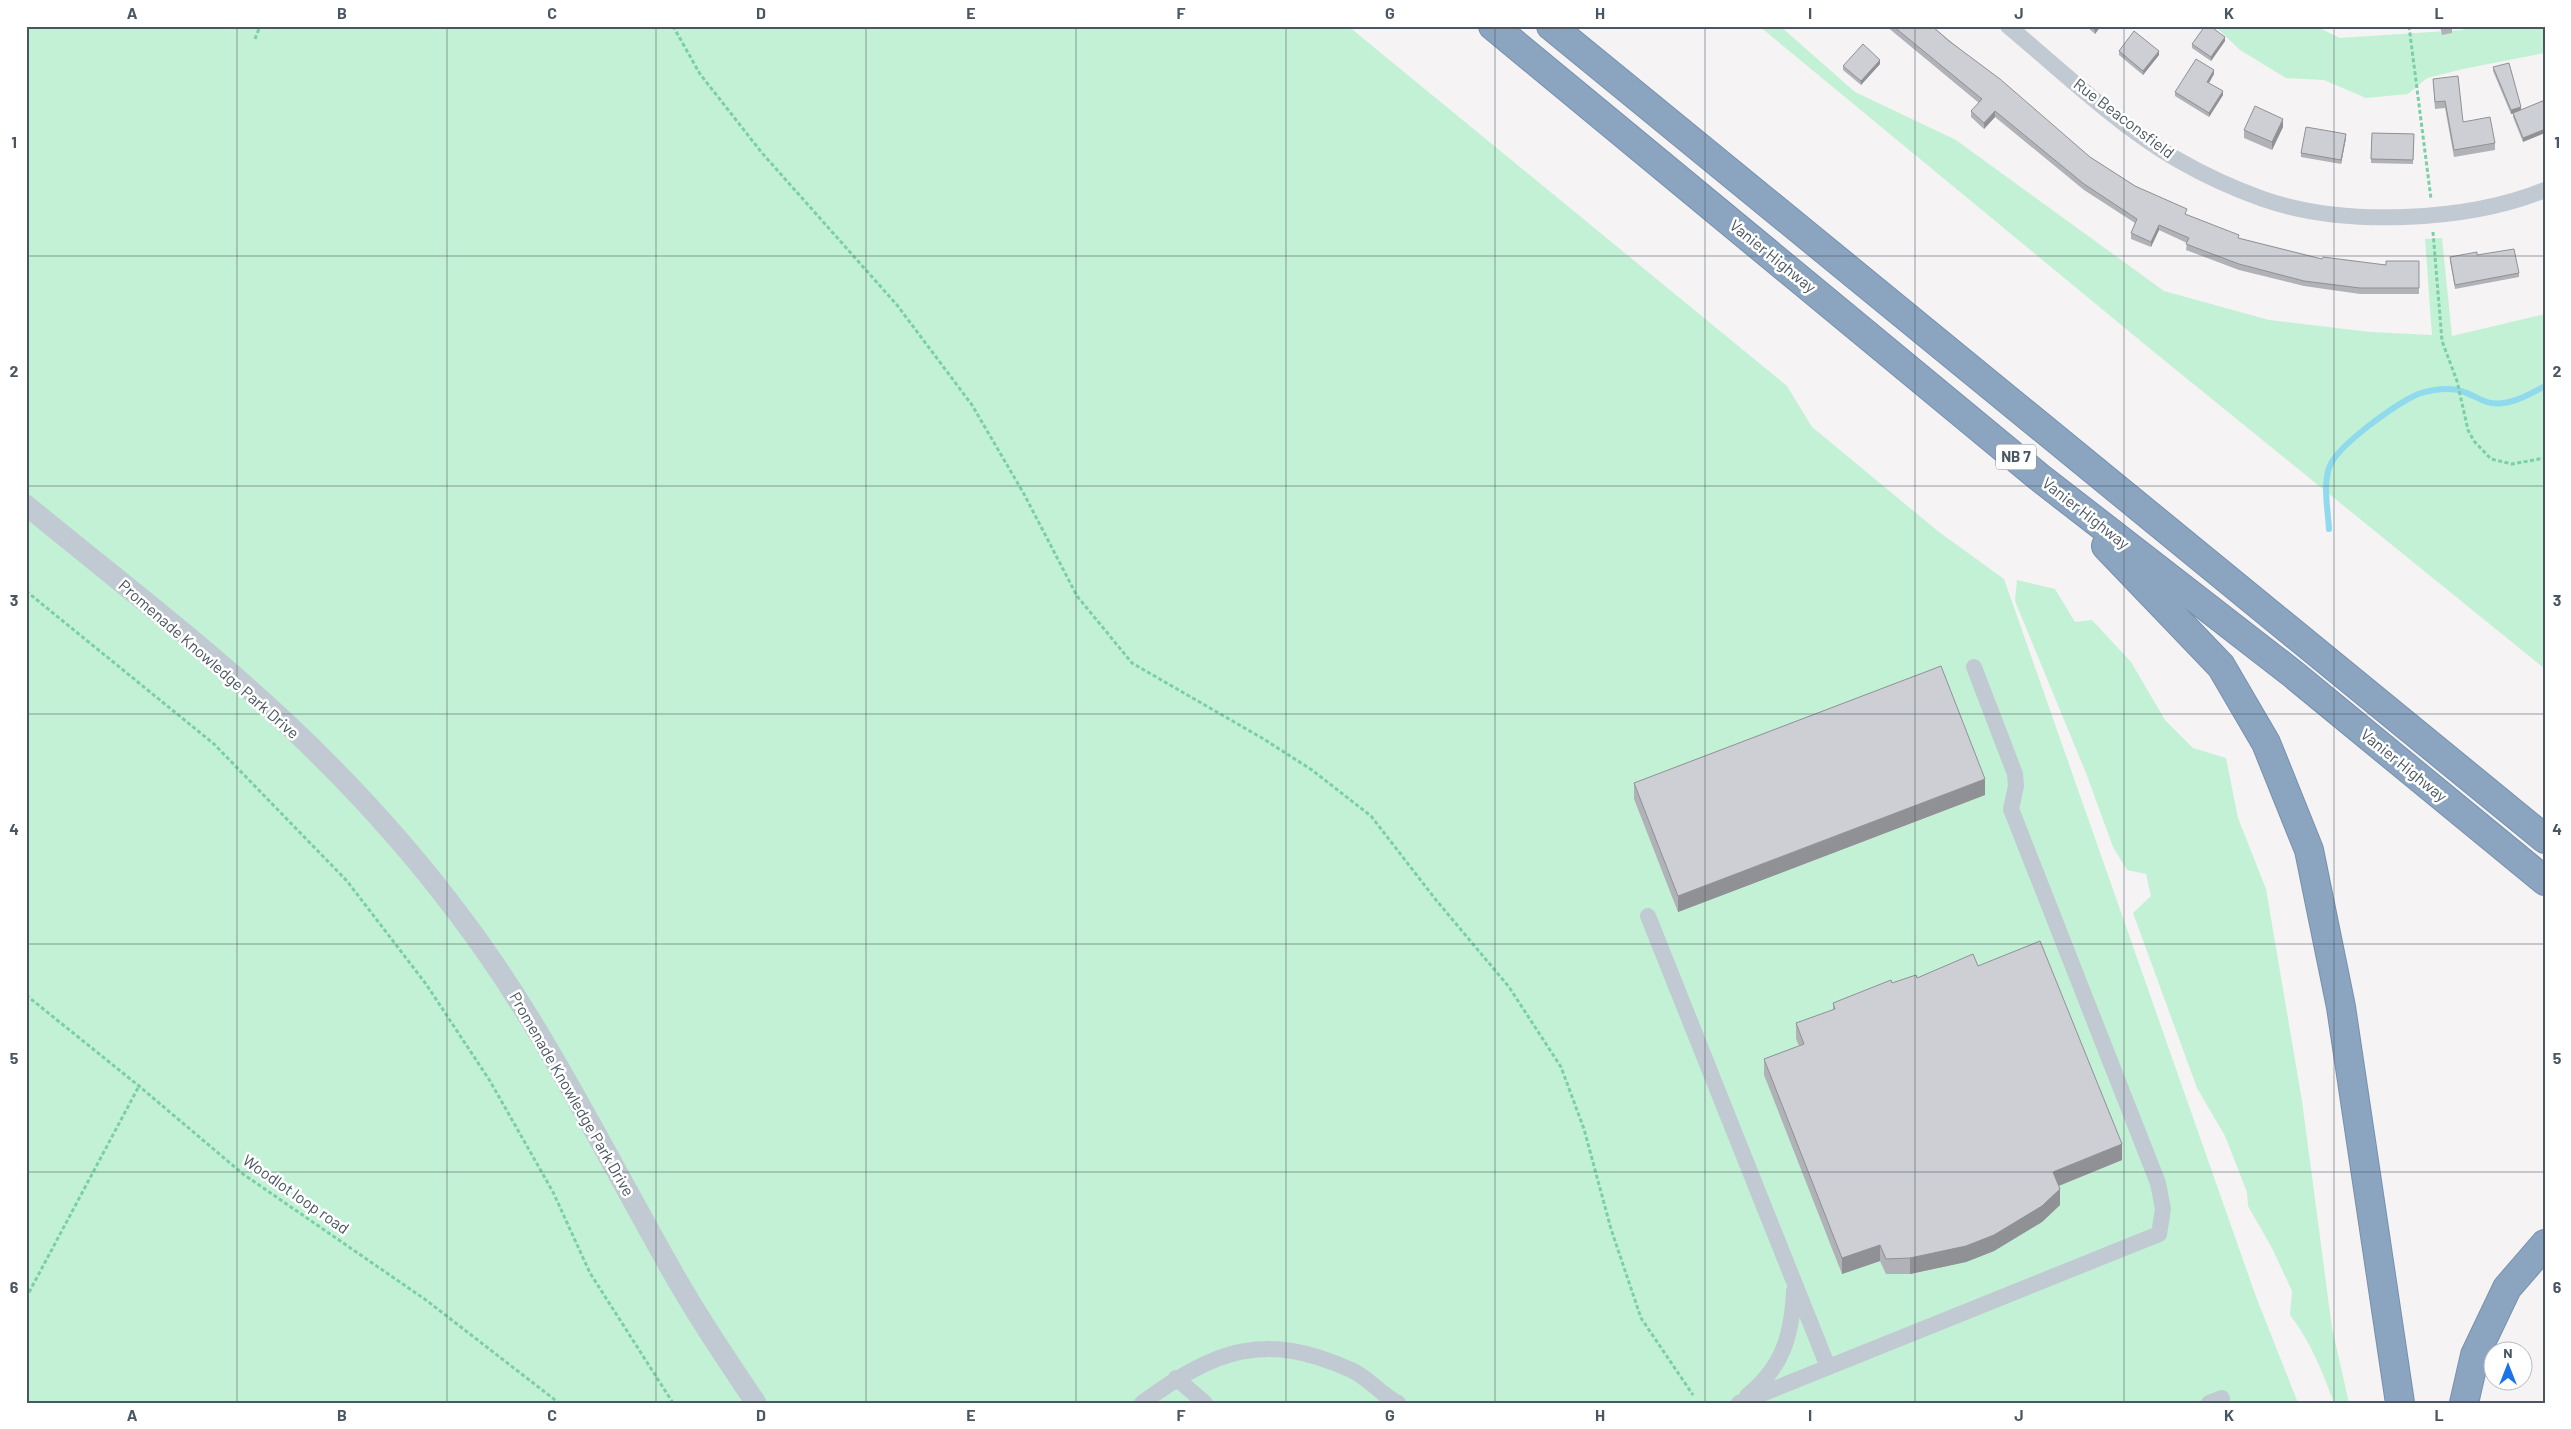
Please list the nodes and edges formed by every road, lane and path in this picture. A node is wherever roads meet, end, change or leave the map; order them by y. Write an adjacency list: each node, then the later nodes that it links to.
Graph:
1 (260, 26): 6 (path)
2 (673, 26): 24 (path)
3 (1493, 26): 10 (highway, Vanier Highway / NB 7)
4 (1552, 26): 14 (highway, Vanier Highway / NB 7)
5 (2008, 26): 7 (street, Rue Beaconsfield)
6 (255, 38)
7 (2545, 190)
8 (2457, 381): 9 (path)
9 (2545, 458)
10 (2039, 477): 15 (highway, Vanier Highway / NB 7); 32 (highway)
11 (26, 504): 27 (street, Promenade Knowledge Park Drive)
12 (26, 591): 26 (path)
13 (1974, 667): 22 (street)
14 (2545, 839)
15 (2545, 881)
16 (1648, 916): 20 (street)
17 (26, 995): 18 (path, Woodlot loop road)
18 (139, 1086): 21 (path); 25 (path, Woodlot loop road)
19 (2545, 1244): 33 (highway)
20 (1794, 1284): 22 (street); 31 (street)
21 (26, 1298)
22 (1828, 1367): 31 (street)
23 (1176, 1378): 28 (street); 29 (street); 30 (street)
24 (1692, 1395)
25 (559, 1403)
26 (673, 1403)
27 (756, 1403)
28 (1142, 1403)
29 (1205, 1403)
30 (1398, 1403)
31 (1738, 1403)
32 (2400, 1403)
33 (2464, 1403)

